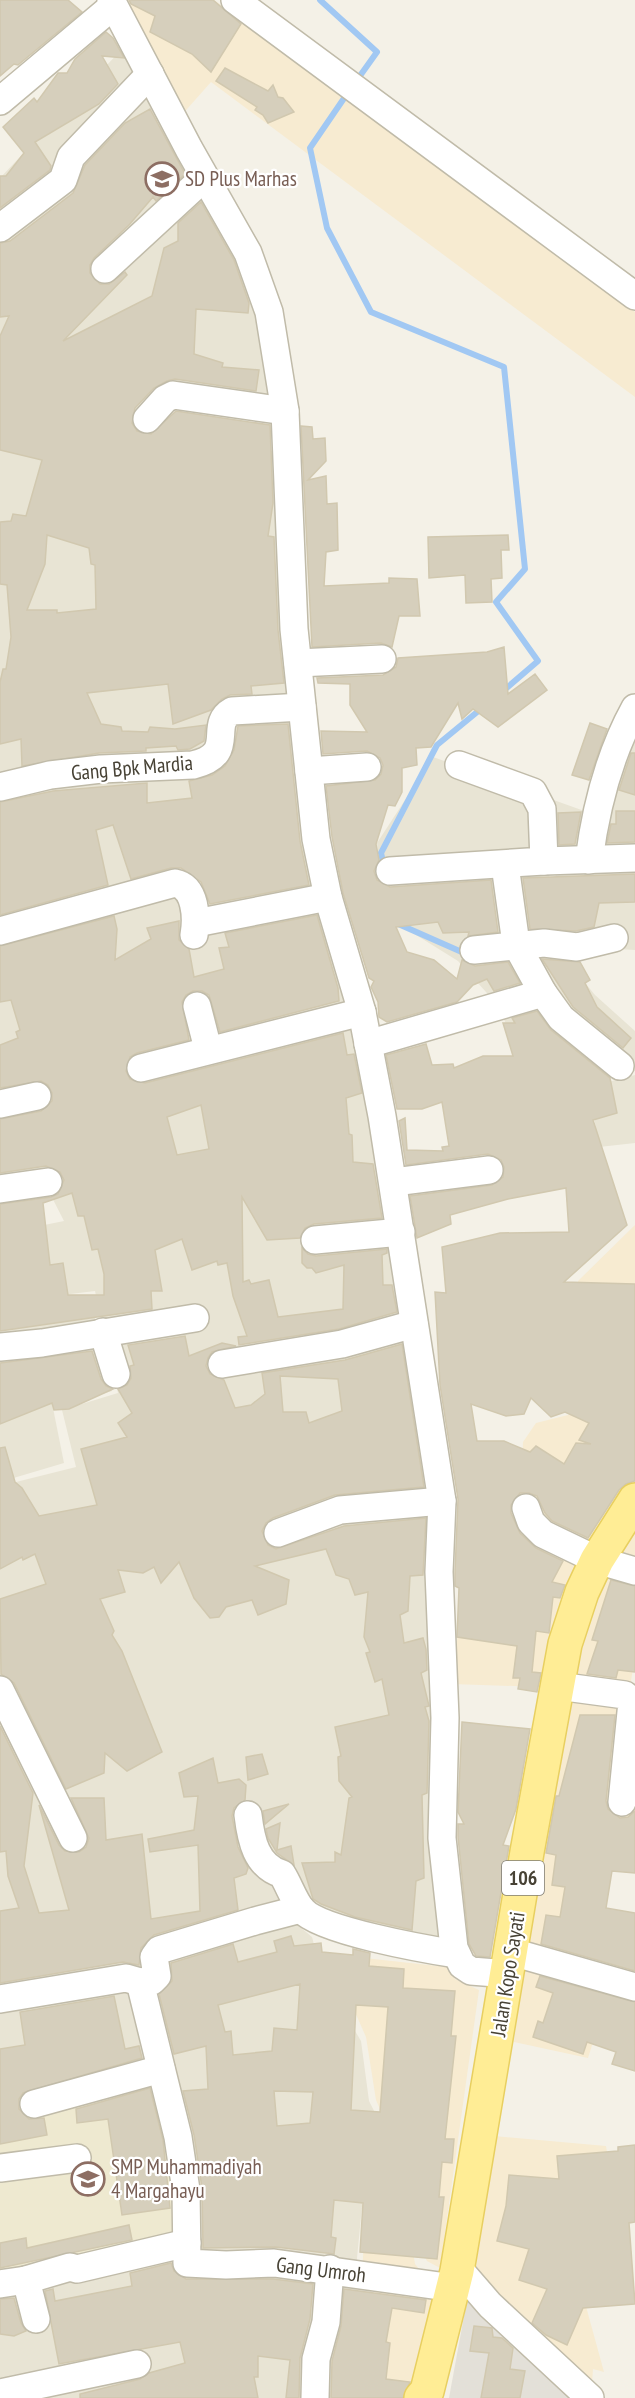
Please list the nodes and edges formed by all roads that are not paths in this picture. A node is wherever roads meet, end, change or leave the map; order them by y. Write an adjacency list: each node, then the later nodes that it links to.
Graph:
1 (235, 0): 8 (street)
2 (112, 3): 3 (street); 4 (street)
3 (150, 74): 5 (street); 6 (street)
4 (0, 101)
5 (207, 181): 7 (street); 9 (street)
6 (0, 228)
7 (105, 269)
8 (635, 296)
9 (285, 411): 10 (street); 12 (street)
10 (147, 419)
11 (382, 659): 12 (street)
12 (298, 663): 13 (street)
13 (302, 707): 17 (street); 18 (street, Gang Bpk Mardia)
14 (635, 708): 20 (street)
15 (459, 765): 21 (street)
16 (367, 767): 17 (street)
17 (309, 771): 24 (street)
18 (0, 788)
19 (635, 858): 20 (street)
20 (589, 860): 21 (street)
21 (544, 861): 22 (street)
22 (504, 864): 23 (street); 27 (street)
23 (390, 871)
24 (328, 897): 25 (street); 31 (street)
25 (0, 931)
26 (614, 938): 27 (street)
27 (516, 944): 28 (street); 29 (street)
28 (474, 950)
29 (543, 993): 32 (street); 34 (street)
30 (197, 1006): 33 (street)
31 (362, 1012): 32 (street); 33 (street)
32 (368, 1044): 40 (street)
33 (208, 1049): 35 (street)
34 (620, 1066)
35 (141, 1068)
36 (37, 1096): 37 (street)
37 (0, 1104)
38 (489, 1170): 40 (street)
39 (48, 1182): 41 (street)
40 (394, 1182): 42 (street)
41 (0, 1189)
42 (401, 1232): 43 (street); 45 (street)
43 (315, 1240)
44 (195, 1318): 46 (street)
45 (414, 1324): 48 (street); 51 (street)
46 (103, 1332): 47 (street); 49 (street)
47 (0, 1347)
48 (222, 1364)
49 (116, 1374)
50 (635, 1500): 54 (main road, Jalan Kopo Sayati / 106)
51 (442, 1501): 53 (street); 62 (street)
52 (526, 1508): 54 (street)
53 (278, 1533)
54 (597, 1560): 55 (street); 56 (main road, Jalan Kopo Sayati / 106)
55 (635, 1571)
56 (558, 1686): 58 (street); 63 (main road, Jalan Kopo Sayati / 106)
57 (0, 1690): 60 (street)
58 (622, 1802)
59 (248, 1815): 61 (street)
60 (73, 1838)
61 (301, 1910): 62 (street); 64 (street)
62 (456, 1954): 63 (street)
63 (511, 1963): 65 (street); 73 (main road, Jalan Kopo Sayati / 106)
64 (140, 1982): 66 (street); 67 (street)
65 (635, 1988)
66 (0, 1999)
67 (160, 2069): 68 (street); 71 (street)
68 (34, 2104)
69 (77, 2158): 70 (street)
70 (0, 2168)
71 (187, 2253): 72 (street, Gang Umroh); 74 (street, Gang Umroh)
72 (330, 2269): 73 (street, Gang Umroh); 79 (street)
73 (456, 2276): 78 (main road, Jalan Kopo Sayati / 106); 80 (street)
74 (13, 2282): 75 (street)
75 (36, 2319)
76 (137, 2364): 77 (street)
77 (0, 2393)
78 (428, 2396)
79 (315, 2398)
80 (590, 2398)

